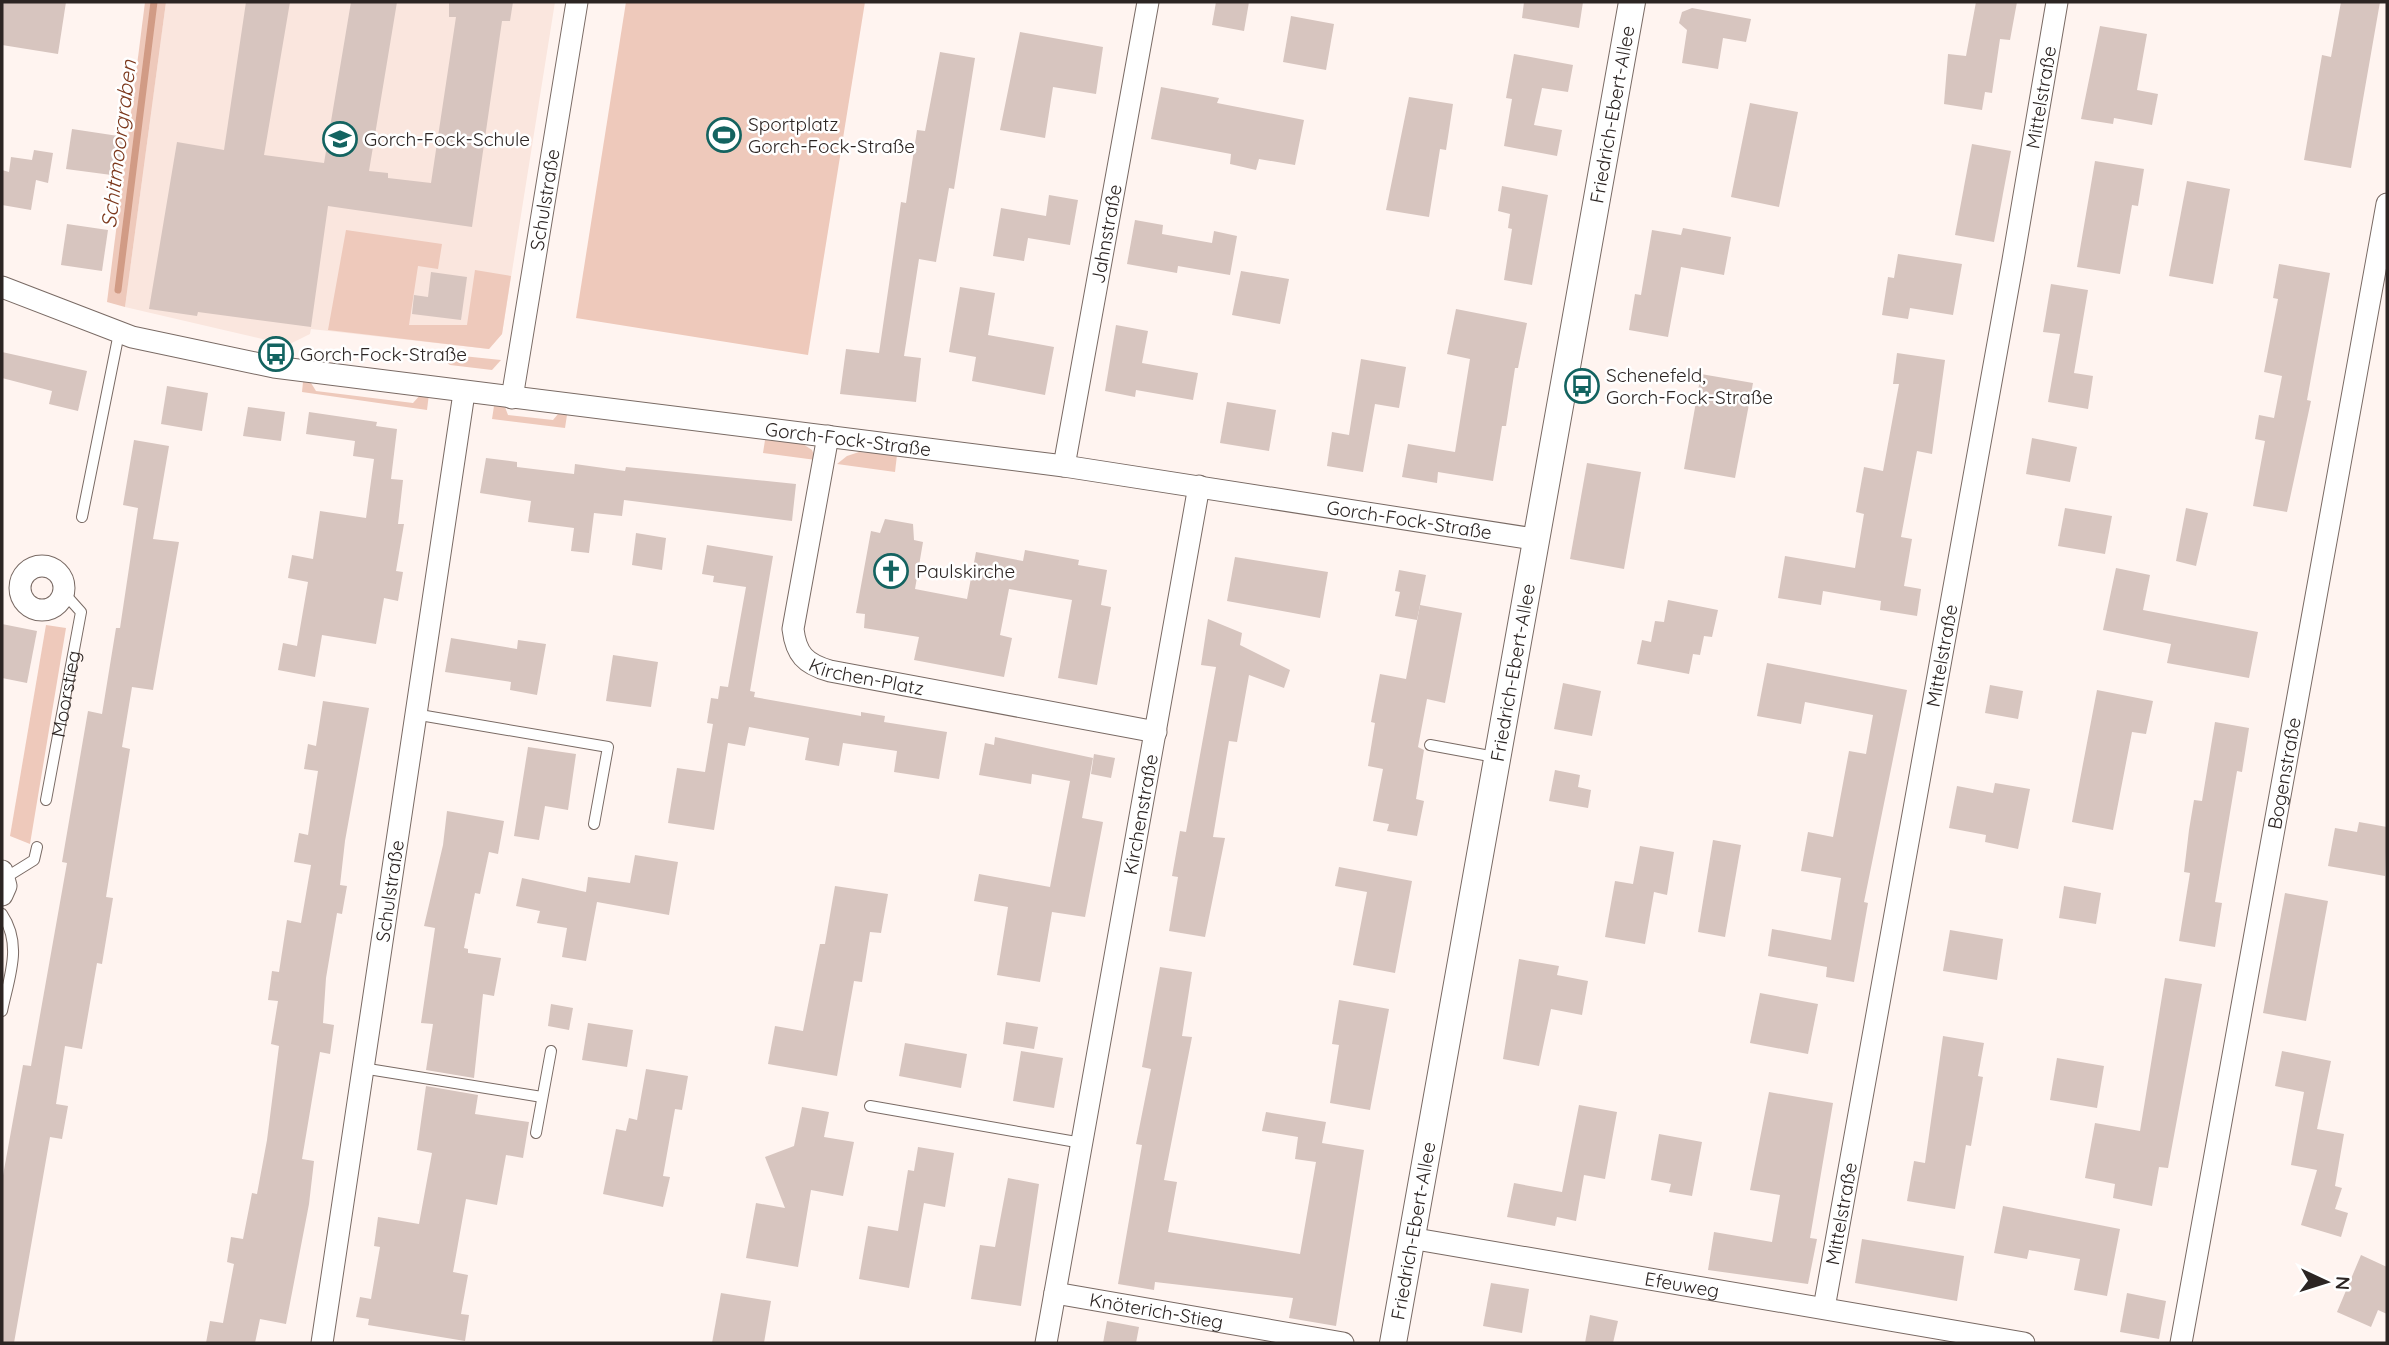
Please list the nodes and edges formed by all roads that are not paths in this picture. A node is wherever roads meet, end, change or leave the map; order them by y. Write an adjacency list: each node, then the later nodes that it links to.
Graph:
1 (577, 2): 9 (street, Schulstraße)
2 (1148, 2): 11 (street, Jahnstraße)
3 (1632, 2): 14 (street, Friedrich-Ebert-Allee)
4 (2057, 2): 35 (street, Mittelstraße)
5 (2386, 214): 42 (street, Bogenstraße)
6 (2, 287): 7 (street, Gorch-Fock-Straße)
7 (119, 333): 8 (street, Gorch-Fock-Straße); 13 (lane)
8 (464, 393): 9 (street, Gorch-Fock-Straße); 17 (street, Schulstraße)
9 (512, 398): 10 (street, Gorch-Fock-Straße)
10 (828, 436): 11 (street, Gorch-Fock-Straße); 18 (street, Kirchen-Platz)
11 (1064, 466): 12 (street, Gorch-Fock-Straße)
12 (1199, 486): 14 (street, Gorch-Fock-Straße); 18 (street, Kirchenstraße)
13 (82, 517)
14 (1534, 539): 20 (street, Friedrich-Ebert-Allee)
15 (64, 593): 16 (street, Moorstieg); 16 (street, Moorstieg); 21 (lane, Moorstieg)
16 (11, 594)
17 (414, 714): 22 (lane); 28 (street, Schulstraße)
18 (1156, 732): 32 (street, Kirchenstraße)
19 (1430, 745): 20 (lane)
20 (1496, 757): 33 (street, Friedrich-Ebert-Allee)
21 (46, 800)
22 (594, 824)
23 (37, 847): 24 (lane)
24 (3, 882)
25 (2, 914): 26 (lane)
26 (2, 1011)
27 (551, 1051): 29 (lane)
28 (362, 1068): 29 (lane); 37 (street, Schulstraße)
29 (542, 1097): 31 (lane)
30 (870, 1106): 32 (lane)
31 (536, 1133)
32 (1083, 1143): 34 (street, Kirchenstraße)
33 (1410, 1238): 35 (street, Efeuweg); 40 (street, Friedrich-Ebert-Allee)
34 (1055, 1293): 38 (street, Kirchenstraße); 39 (street, Knöterich-Stieg)
35 (1824, 1308): 36 (street, Efeuweg)
36 (1954, 1337): 41 (street, Efeuweg)
37 (322, 1343)
38 (1046, 1343)
39 (1343, 1343)
40 (1393, 1343)
41 (2024, 1343)
42 (2181, 1343)

